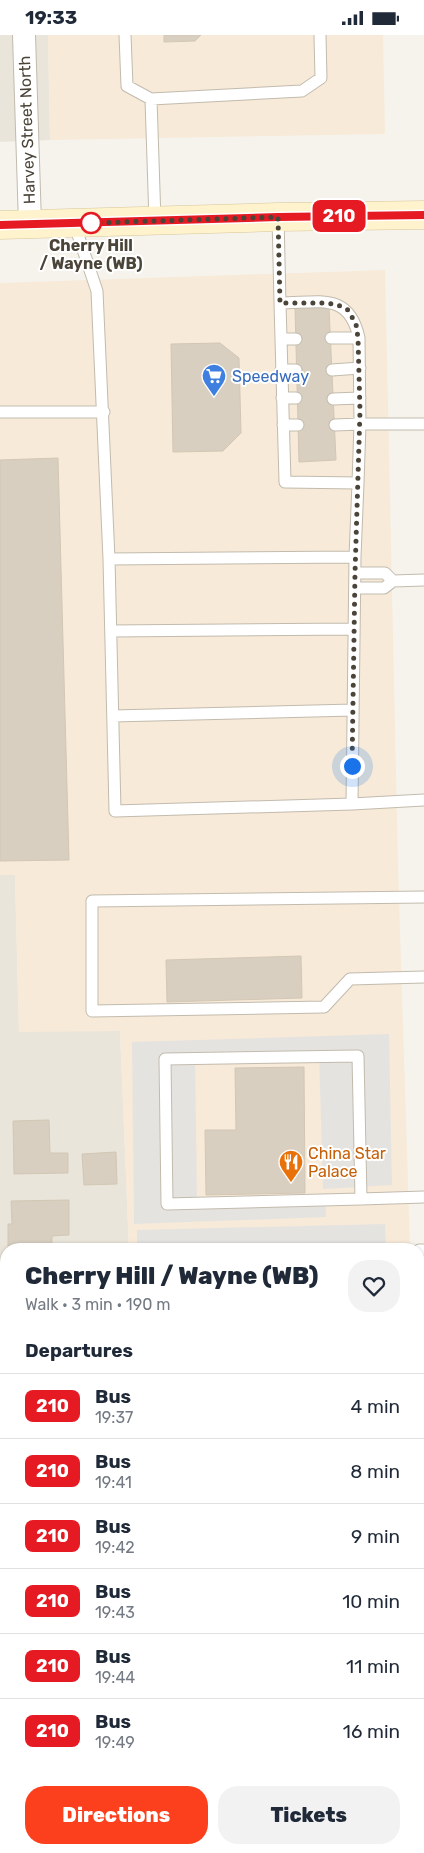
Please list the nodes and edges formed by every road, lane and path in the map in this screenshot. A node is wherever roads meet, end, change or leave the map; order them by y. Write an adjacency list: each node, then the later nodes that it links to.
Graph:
1 (24, 35): 9 (street, Harvey Street North)
2 (125, 35): 4 (lane)
3 (320, 35): 4 (lane)
4 (151, 99): 7 (lane)
5 (424, 215): 6 (main road)
6 (278, 217): 7 (main road); 11 (lane)
7 (156, 221): 8 (main road)
8 (74, 223): 9 (main road); 25 (lane)
9 (30, 224): 10 (main road)
10 (0, 225)
11 (280, 303): 13 (lane); 14 (lane)
12 (331, 338): 13 (lane)
13 (358, 338): 16 (lane)
14 (281, 339): 15 (lane); 17 (lane)
15 (296, 339)
16 (360, 368): 19 (lane); 23 (lane)
17 (281, 370): 18 (lane); 20 (lane)
18 (296, 370)
19 (332, 370)
20 (282, 397): 21 (lane); 27 (lane)
21 (296, 398)
22 (333, 399): 23 (lane)
23 (360, 399): 30 (lane)
24 (0, 412): 25 (lane)
25 (104, 412): 33 (lane)
26 (424, 423): 30 (lane)
27 (283, 425): 28 (lane); 31 (lane)
28 (298, 425)
29 (335, 425): 30 (lane)
30 (360, 425): 31 (lane)
31 (358, 483): 32 (lane)
32 (356, 557): 33 (lane); 34 (lane)
33 (109, 559): 39 (lane)
34 (355, 573): 36 (lane); 37 (lane)
35 (424, 580): 36 (lane)
36 (393, 581): 37 (lane)
37 (355, 588): 38 (lane)
38 (354, 629): 39 (lane); 40 (lane)
39 (111, 631): 41 (lane)
40 (353, 710): 41 (lane); 43 (lane)
41 (113, 716): 43 (lane)
42 (424, 800): 43 (lane)
43 (352, 804)
44 (424, 897): 45 (lane)
45 (424, 977)
46 (424, 1197): 47 (lane)
47 (361, 1199): 47 (lane)

